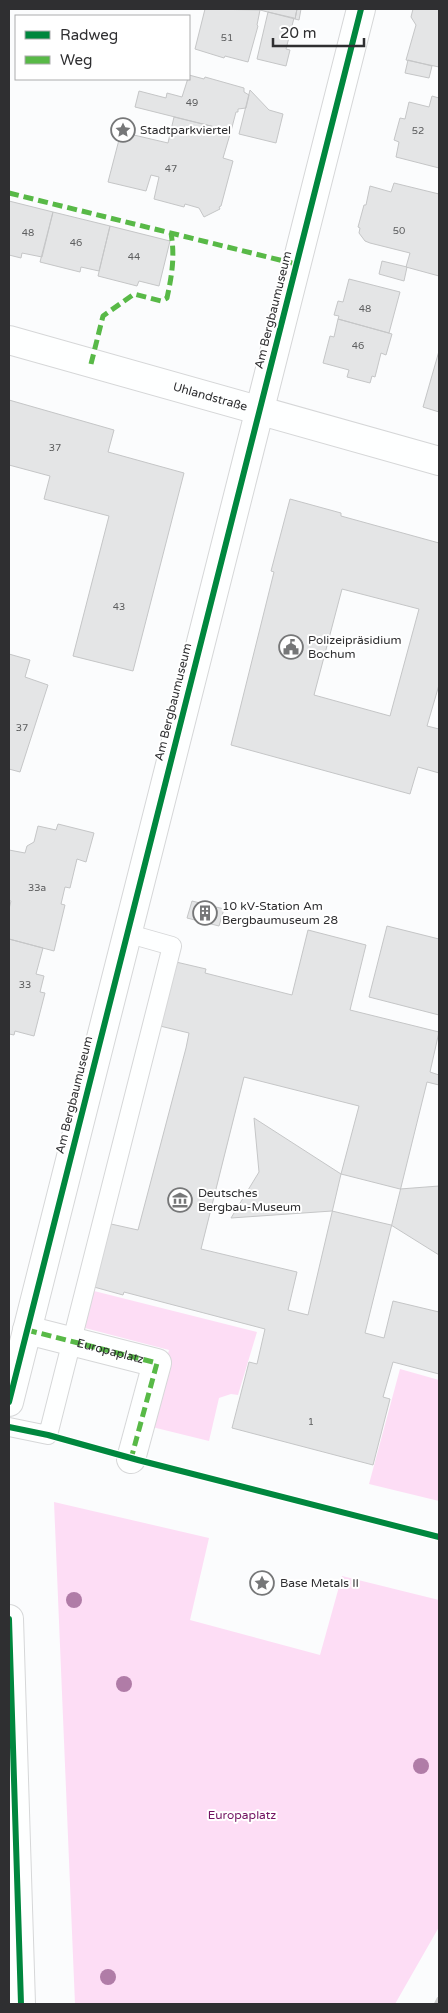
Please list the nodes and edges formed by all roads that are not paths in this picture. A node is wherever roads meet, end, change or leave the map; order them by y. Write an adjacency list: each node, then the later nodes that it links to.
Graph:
1 (361, 9): 3 (street, Am Bergbaumuseum)
2 (9, 340): 3 (street, Uhlandstraße)
3 (258, 412): 4 (street, Uhlandstraße); 5 (street, Am Bergbaumuseum)
4 (439, 462)
5 (126, 933): 6 (street, Am Bergbaumuseum); 7 (lane)
6 (27, 1330): 7 (street, Europaplatz); 8 (street, Am Bergbaumuseum)
7 (73, 1341): 9 (lane); 10 (street, Europaplatz)
8 (9, 1402)
9 (9, 1427)
10 (131, 1458)
11 (9, 1619): 12 (street)
12 (21, 2004)

